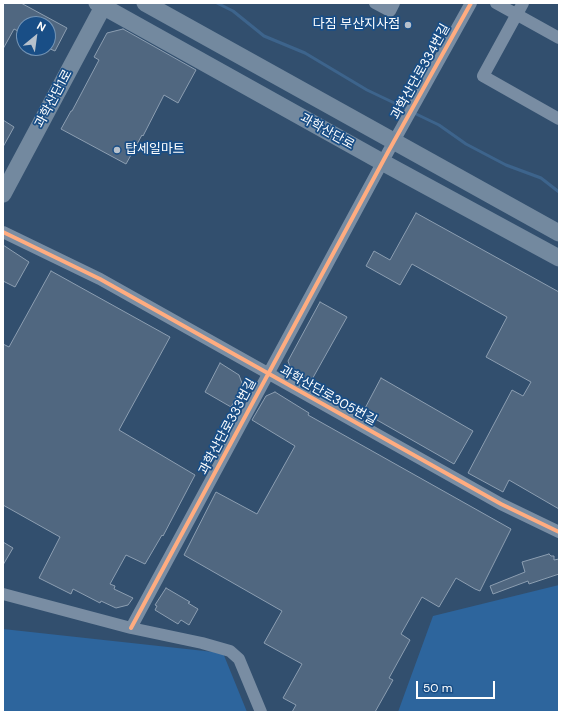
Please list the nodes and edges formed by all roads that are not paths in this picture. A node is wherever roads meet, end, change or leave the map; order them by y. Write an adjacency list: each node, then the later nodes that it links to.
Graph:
1 (144, 3): 11 (main road, 과학산단로)
2 (375, 3): 3 (street)
3 (394, 3)
4 (472, 3): 11 (street, 과학산단로334번길)
5 (496, 3): 8 (street)
6 (523, 3): 8 (street)
7 (101, 4): 11 (main road, 과학산단로); 12 (main road, 과학산단1로)
8 (517, 15): 9 (street); 10 (street)
9 (559, 38)
10 (559, 119)
11 (388, 152): 14 (main road, 과학산단로); 15 (main road, 과학산단로); 16 (street, 과학산단로333번길)
12 (3, 194)
13 (3, 232): 16 (street, 과학산단로305번길)
14 (559, 233)
15 (559, 258)
16 (268, 374): 17 (street, 과학산단로305번길); 19 (street, 과학산단로333번길)
17 (559, 532)
18 (3, 594): 19 (street)
19 (132, 628): 20 (street)
20 (261, 712)

